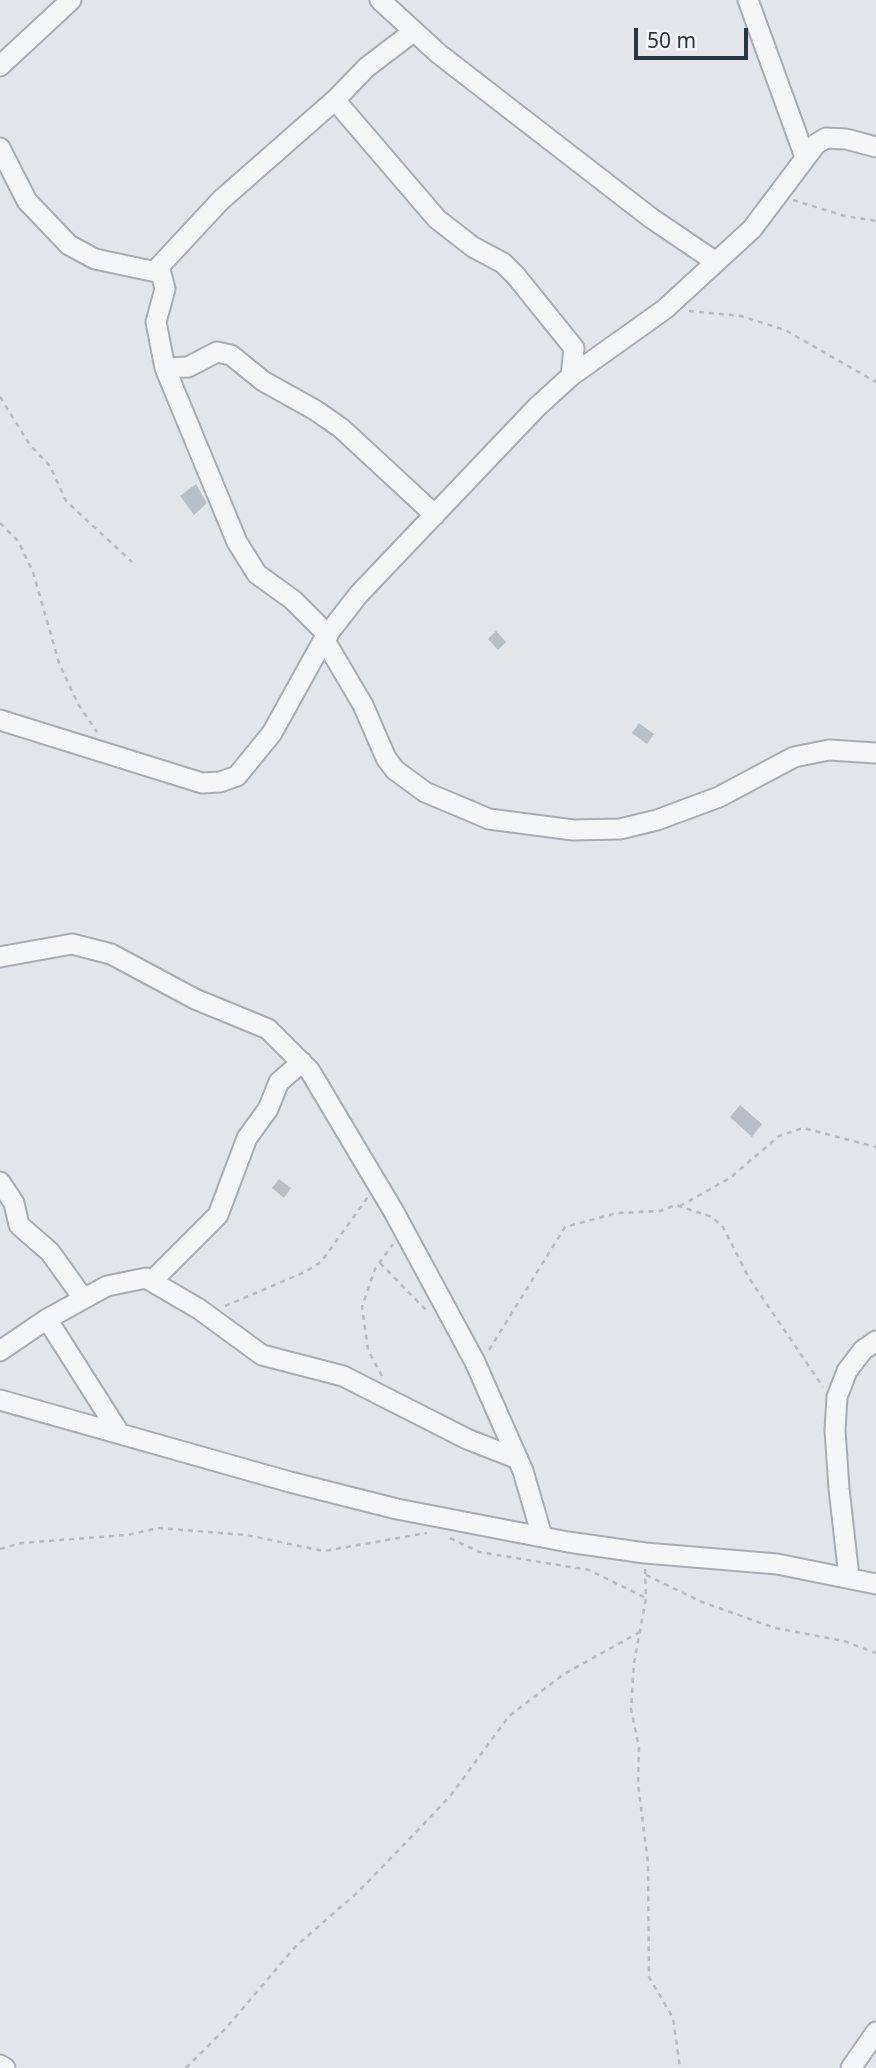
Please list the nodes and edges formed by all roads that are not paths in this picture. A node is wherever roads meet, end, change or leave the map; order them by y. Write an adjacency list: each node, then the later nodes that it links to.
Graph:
1 (71, 0): 5 (street)
2 (380, 0): 4 (street)
3 (748, 0): 9 (street)
4 (413, 32): 6 (street); 10 (street)
5 (0, 66)
6 (335, 100): 11 (street); 13 (street)
7 (876, 147): 9 (street)
8 (0, 148): 11 (street)
9 (805, 157): 10 (street)
10 (716, 262): 13 (street)
11 (155, 271): 12 (street)
12 (165, 368): 14 (street); 15 (street)
13 (571, 376): 14 (street)
14 (435, 515): 15 (street)
15 (326, 637): 16 (street); 17 (street)
16 (0, 720)
17 (876, 753)
18 (0, 957): 19 (street)
19 (302, 1062): 21 (street); 28 (street)
20 (0, 1182): 22 (street)
21 (153, 1280): 22 (street); 28 (street)
22 (83, 1298): 23 (street)
23 (47, 1319): 25 (street); 27 (street)
24 (876, 1341): 30 (street)
25 (0, 1351)
26 (0, 1400): 27 (street)
27 (120, 1433): 29 (street)
28 (518, 1459): 29 (street)
29 (542, 1536): 30 (street)
30 (849, 1577): 31 (street)
31 (876, 1584)
32 (876, 2032): 35 (street)
33 (0, 2064): 34 (street)
34 (5, 2068)
35 (850, 2068)

